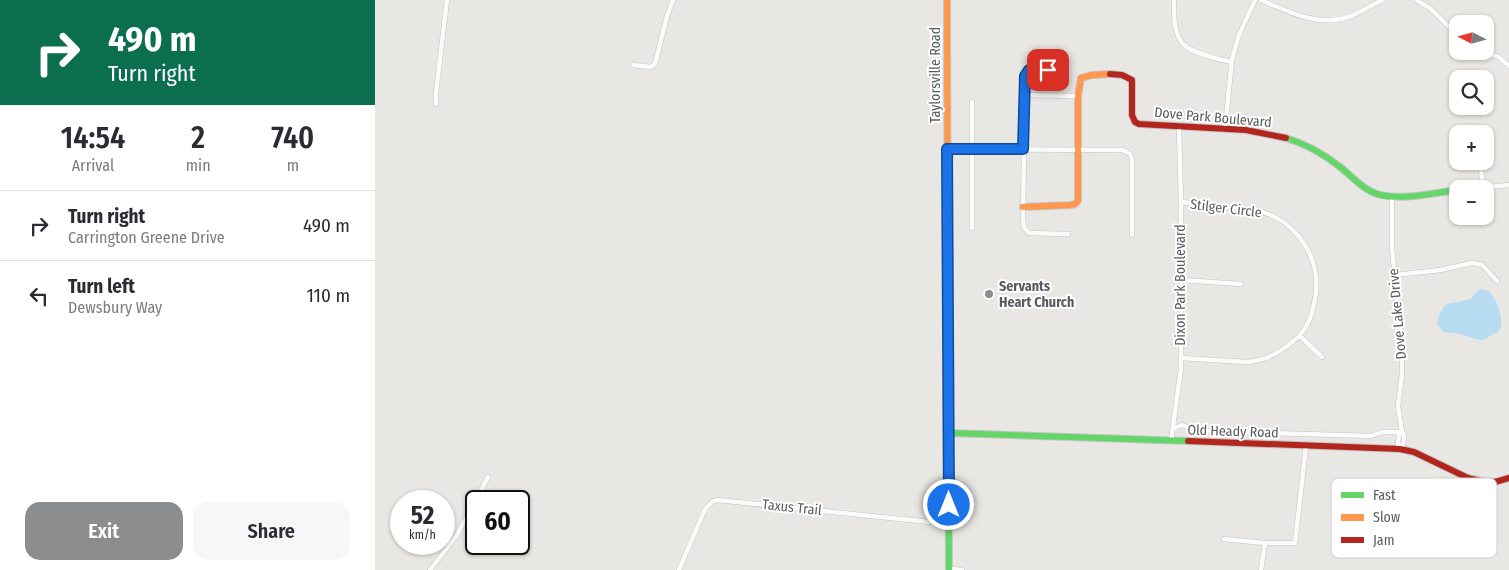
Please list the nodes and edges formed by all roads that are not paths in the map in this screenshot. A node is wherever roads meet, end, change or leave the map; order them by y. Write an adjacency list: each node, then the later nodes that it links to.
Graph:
1 (447, 0): 18 (street)
2 (673, 0): 12 (street)
3 (947, 0): 21 (street, Taylorsville Road)
4 (1174, 0): 11 (street)
5 (1255, 0): 11 (street)
6 (1261, 0): 7 (street)
7 (1383, 0)
8 (1417, 0): 9 (street)
9 (1449, 27)
10 (1494, 56): 13 (street)
11 (1232, 62): 20 (street)
12 (633, 65)
13 (1509, 66)
14 (1066, 70): 15 (street)
15 (1024, 95): 16 (street); 23 (street)
16 (1078, 96): 19 (street, Dove Park Boulevard); 24 (street, Dove Park Boulevard)
17 (972, 102): 22 (street)
18 (436, 104)
19 (1179, 127): 20 (street, Dove Park Boulevard); 29 (street, Dixon Park Boulevard)
20 (1225, 128): 28 (street, Dove Park Boulevard)
21 (947, 149): 22 (street); 43 (street, Taylorsville Road)
22 (971, 149): 23 (street); 31 (street)
23 (1023, 149): 24 (street); 30 (street)
24 (1079, 150): 30 (street, Dove Park Boulevard); 33 (street)
25 (1509, 185): 26 (street)
26 (1494, 186)
27 (1449, 191): 28 (street, Dove Park Boulevard)
28 (1393, 197): 34 (street, Dove Lake Drive)
29 (1181, 202): 35 (street, Dixon Park Boulevard); 38 (street, Stilger Circle)
30 (1023, 207): 32 (street)
31 (972, 228)
32 (1068, 234)
33 (1132, 235)
34 (1395, 275): 36 (street); 42 (street, Dove Lake Drive)
35 (1180, 280): 37 (street); 40 (street, Dixon Park Boulevard)
36 (1497, 281)
37 (1241, 284)
38 (1300, 336): 39 (street); 40 (street, Stilger Circle)
39 (1322, 357)
40 (1181, 358): 41 (street, Dixon Park Boulevard)
41 (1174, 428): 42 (street); 44 (street, Dixon Park Boulevard)
42 (1402, 432): 46 (street, Dove Lake Drive)
43 (949, 433): 44 (street, Old Heady Road); 49 (street, Taylorsville Road)
44 (1171, 441): 45 (street, Old Heady Road)
45 (1306, 446): 46 (street, Old Heady Road); 51 (street)
46 (1401, 449): 48 (street, Old Heady Road)
47 (488, 477): 52 (street)
48 (1472, 478)
49 (949, 524): 53 (street, Taxus Trail); 54 (street, Taylorsville Road)
50 (1224, 539): 51 (street)
51 (1265, 543): 56 (street)
52 (430, 570)
53 (679, 570)
54 (949, 570): 55 (street)
55 (962, 570)
56 (1261, 570)

